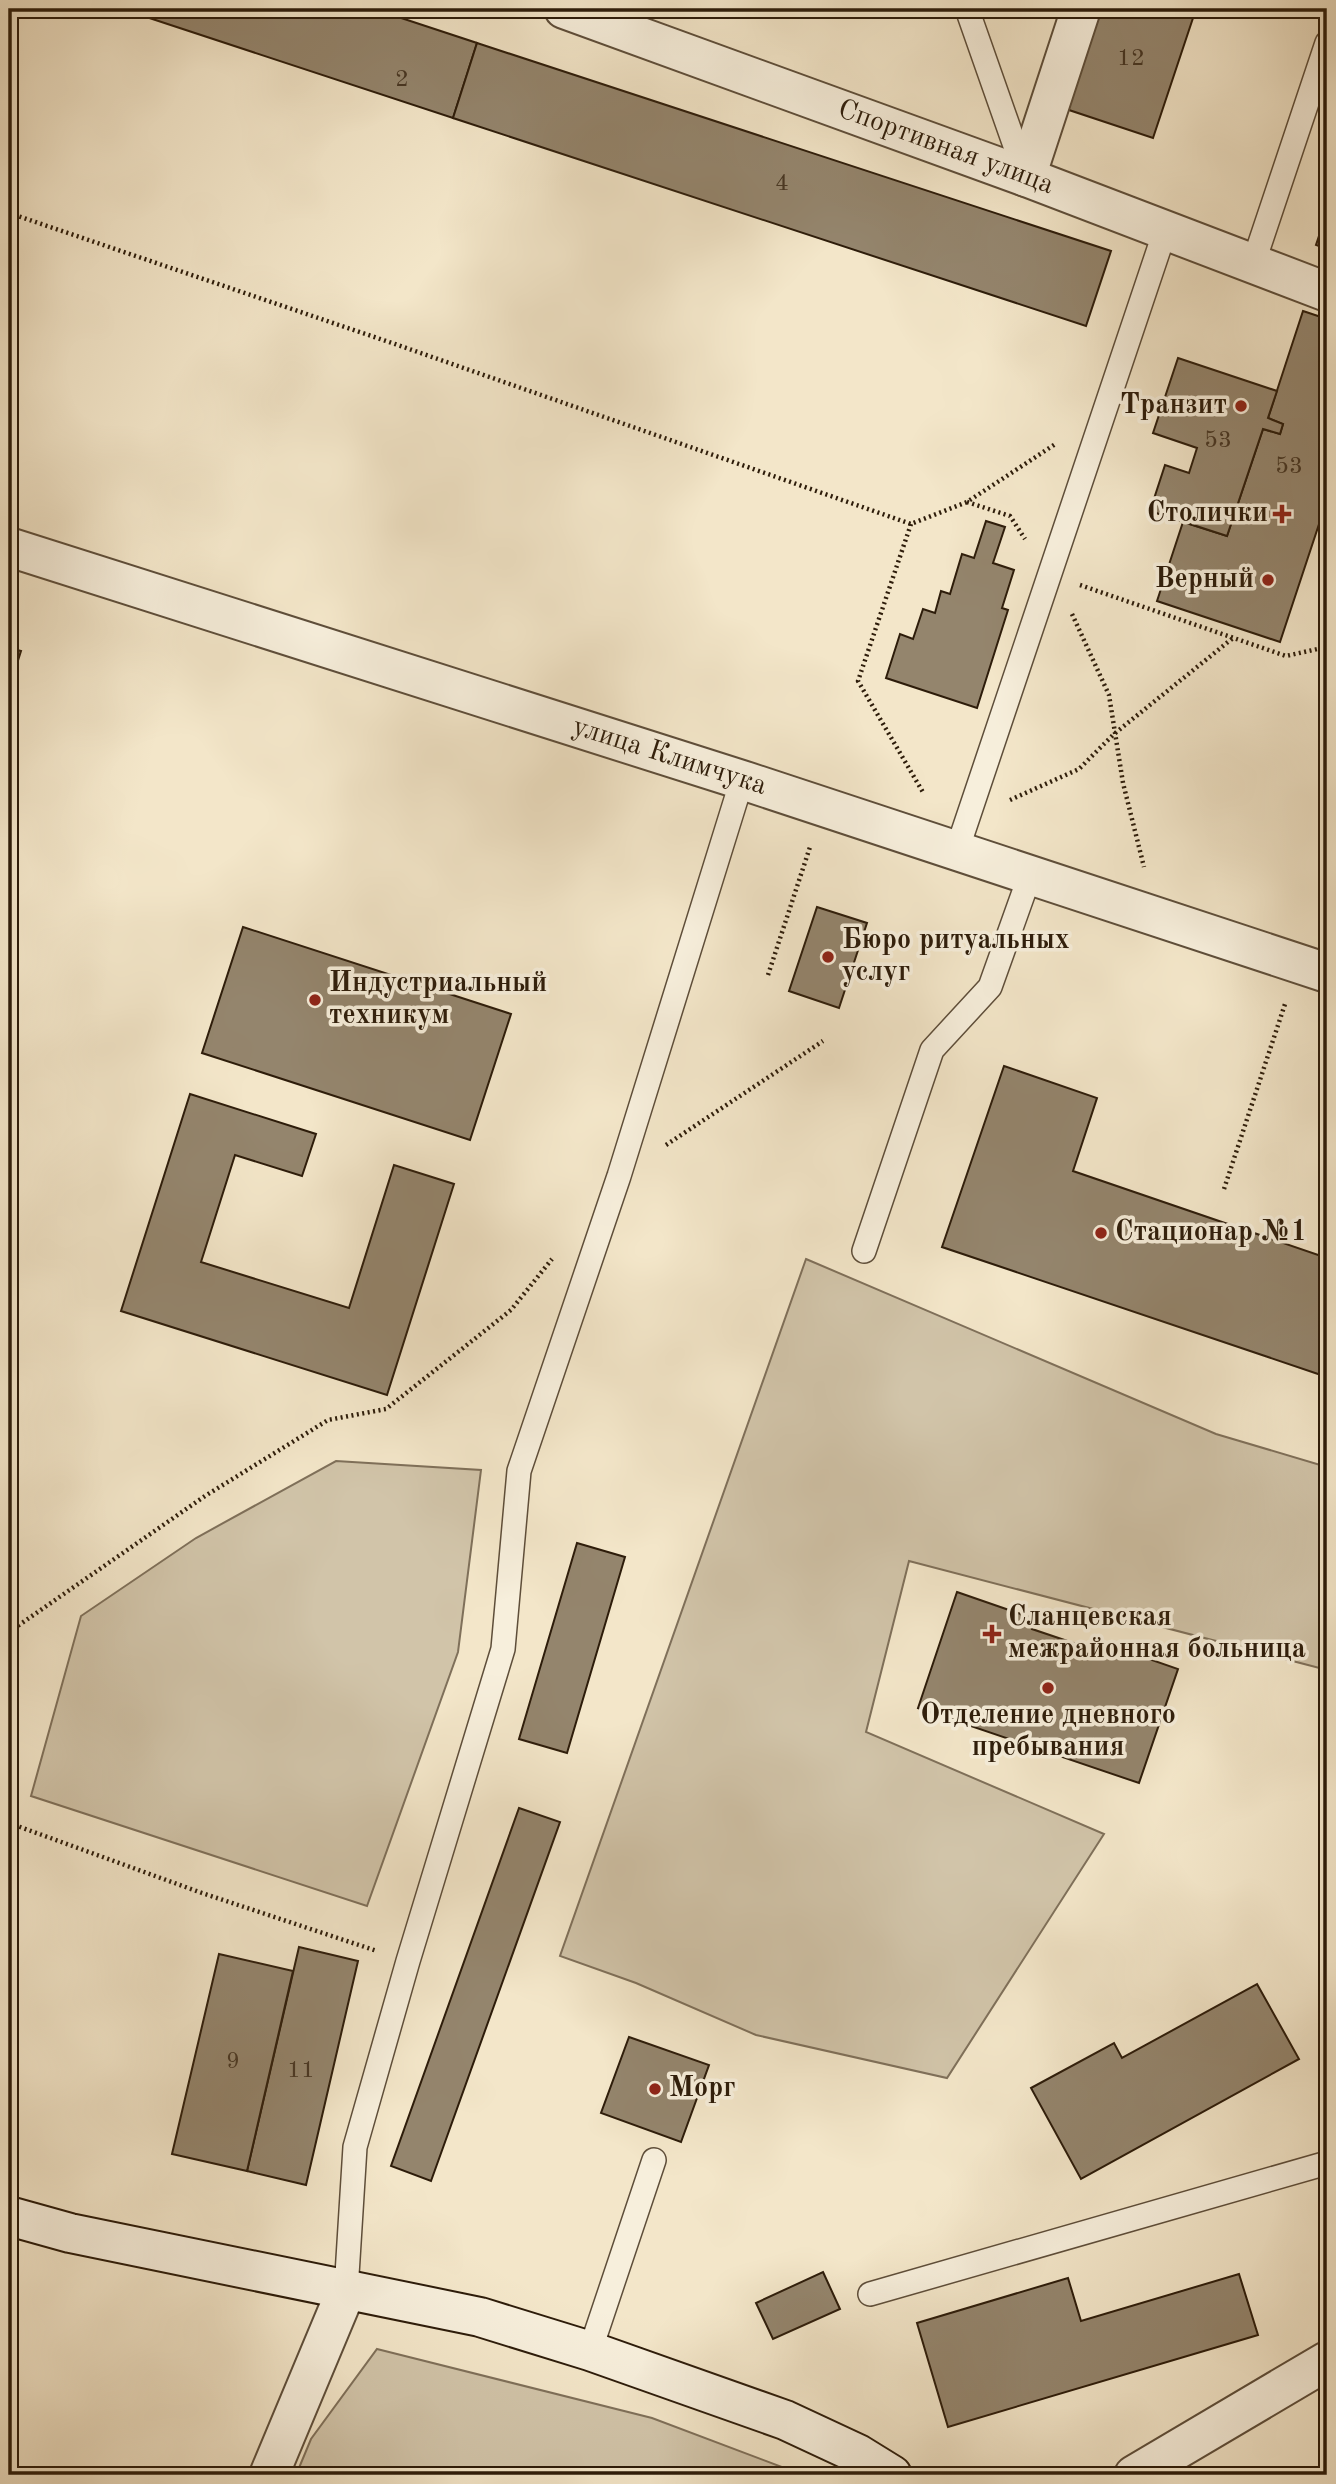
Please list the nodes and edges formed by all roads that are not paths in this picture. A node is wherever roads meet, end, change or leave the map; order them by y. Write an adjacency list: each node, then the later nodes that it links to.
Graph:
1 (564, 9): 5 (street, Спортивная улица)
2 (967, 9): 5 (lane)
3 (1081, 9): 5 (street)
4 (1327, 43): 7 (lane)
5 (1026, 177): 6 (street, Спортивная улица)
6 (1165, 230): 7 (street, Спортивная улица); 11 (lane)
7 (1253, 264): 8 (street, Спортивная улица)
8 (1327, 292)
9 (9, 547): 10 (street, улица Климчука)
10 (742, 780): 11 (street, улица Климчука); 18 (lane)
11 (957, 850): 12 (street, улица Климчука)
12 (1030, 875): 13 (street, улица Климчука); 14 (lane)
13 (1313, 968)
14 (864, 1251)
15 (654, 2160): 20 (lane)
16 (1327, 2163): 19 (lane)
17 (9, 2216): 18 (street)
18 (346, 2291): 20 (street); 22 (street)
19 (870, 2294)
20 (590, 2351): 23 (street)
21 (1327, 2361): 24 (street)
22 (269, 2475)
23 (891, 2475)
24 (1134, 2475)

